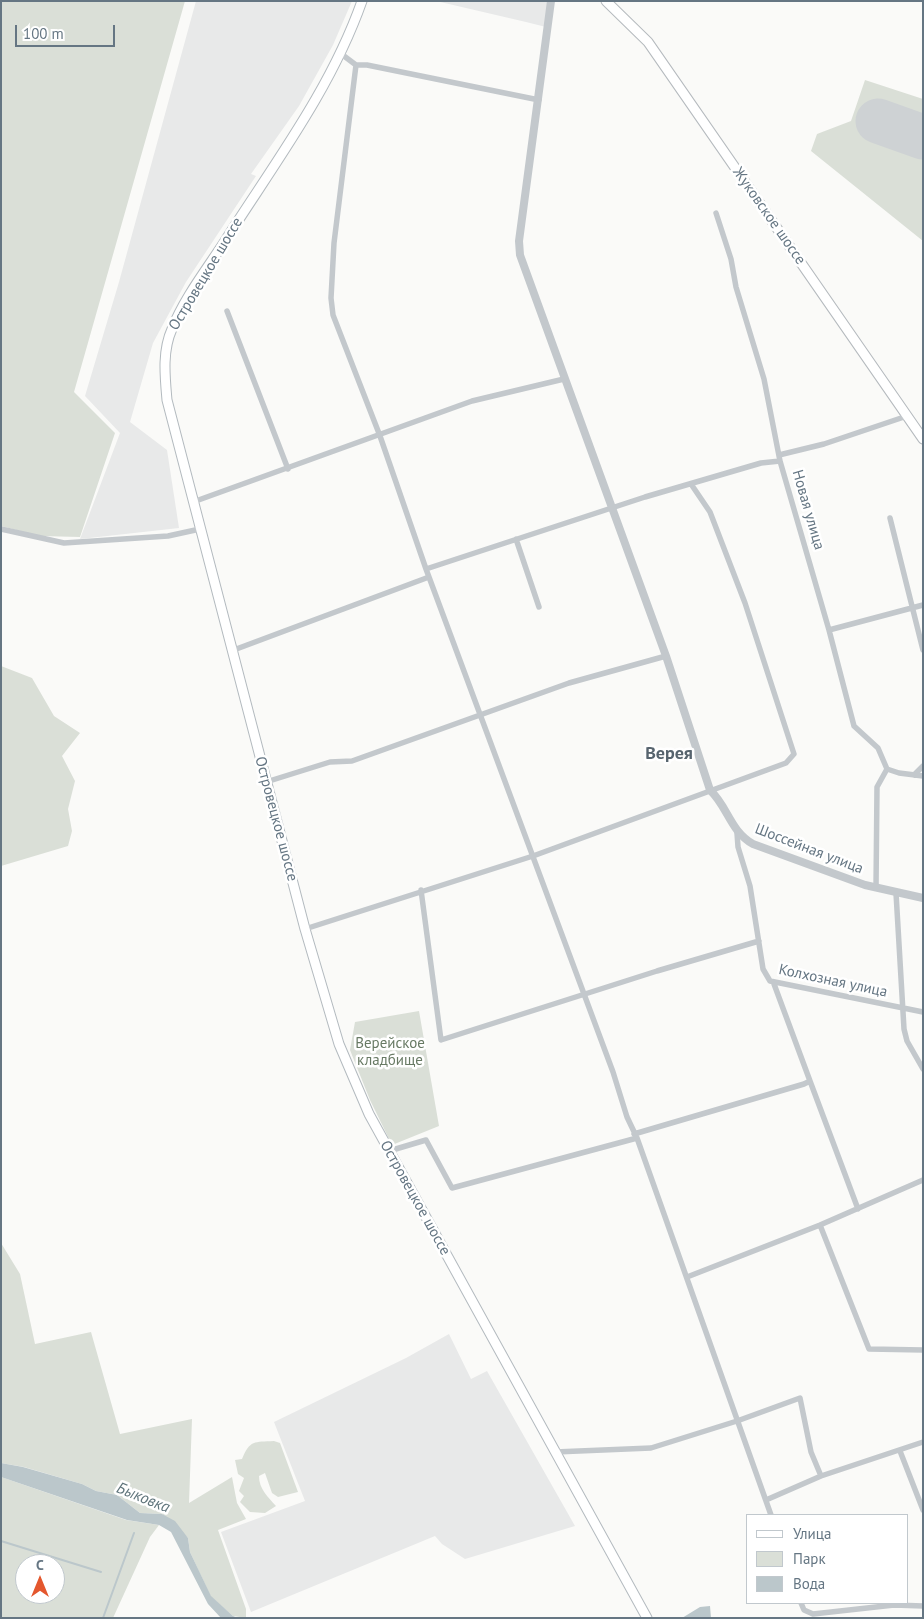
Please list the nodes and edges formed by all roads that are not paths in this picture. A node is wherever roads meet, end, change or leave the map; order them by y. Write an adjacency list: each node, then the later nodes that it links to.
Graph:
1 (362, 1): 4 (main road, Островецкое шоссе)
2 (551, 1): 6 (street, Шоссейная улица)
3 (606, 1): 10 (main road, Жуковское шоссе)
4 (340, 53): 5 (street); 16 (main road, Островецкое шоссе)
5 (356, 65): 6 (street); 11 (street)
6 (539, 100): 9 (street, Шоссейная улица)
7 (716, 213): 13 (street, Новая улица)
8 (227, 311): 14 (street)
9 (564, 379): 11 (street); 17 (street, Шоссейная улица)
10 (907, 416): 12 (main road, Жуковское шоссе); 13 (street)
11 (380, 436): 14 (street); 22 (street)
12 (923, 438)
13 (780, 458): 15 (street); 27 (street, Новая улица)
14 (288, 469): 16 (street)
15 (691, 484): 17 (street); 37 (street)
16 (193, 502): 20 (main road, Островецкое шоссе)
17 (612, 508): 21 (street); 30 (street, Шоссейная улица)
18 (890, 518): 26 (street)
19 (1, 529): 20 (street)
20 (200, 529): 29 (main road, Островецкое шоссе)
21 (516, 539): 22 (street); 25 (street)
22 (426, 569): 23 (street)
23 (429, 577): 29 (street); 31 (street)
24 (923, 605): 26 (street)
25 (539, 608)
26 (911, 608): 27 (street); 28 (street)
27 (829, 630): 33 (street, Новая улица)
28 (923, 650)
29 (231, 651): 36 (main road, Островецкое шоссе)
30 (666, 656): 31 (street); 37 (street, Шоссейная улица)
31 (479, 714): 36 (street); 39 (street)
32 (923, 766): 34 (street)
33 (887, 769): 34 (street); 40 (street)
34 (914, 775): 35 (street)
35 (923, 776)
36 (266, 782): 44 (main road, Островецкое шоссе)
37 (710, 790): 38 (street, Шоссейная улица); 39 (street)
38 (737, 833): 40 (street, Шоссейная улица); 45 (street, Колхозная улица)
39 (533, 856): 41 (street); 47 (street)
40 (876, 888): 42 (street, Шоссейная улица)
41 (421, 890): 44 (street); 47 (street)
42 (896, 893): 43 (street, Шоссейная улица); 48 (street)
43 (923, 898)
44 (305, 929): 53 (main road, Островецкое шоссе)
45 (759, 941): 46 (street, Колхозная улица); 47 (street)
46 (774, 984): 48 (street, Колхозная улица); 51 (street)
47 (584, 996): 52 (street)
48 (904, 1009): 49 (street, Колхозная улица); 50 (street)
49 (923, 1012)
50 (923, 1069)
51 (810, 1081): 52 (street); 55 (street)
52 (636, 1136): 53 (street); 57 (street)
53 (389, 1150): 62 (main road, Островецкое шоссе)
54 (923, 1180): 55 (street)
55 (858, 1209): 56 (street)
56 (820, 1225): 57 (street); 58 (street)
57 (687, 1276): 59 (street)
58 (923, 1350)
59 (737, 1421): 62 (street); 63 (street); 64 (street)
60 (923, 1442): 61 (street)
61 (900, 1450): 63 (street); 65 (street)
62 (555, 1452): 69 (main road, Островецкое шоссе)
63 (821, 1476): 64 (street)
64 (766, 1500): 66 (street)
65 (923, 1510)
66 (771, 1514)
67 (801, 1604): 68 (street)
68 (923, 1606)
69 (647, 1618)

